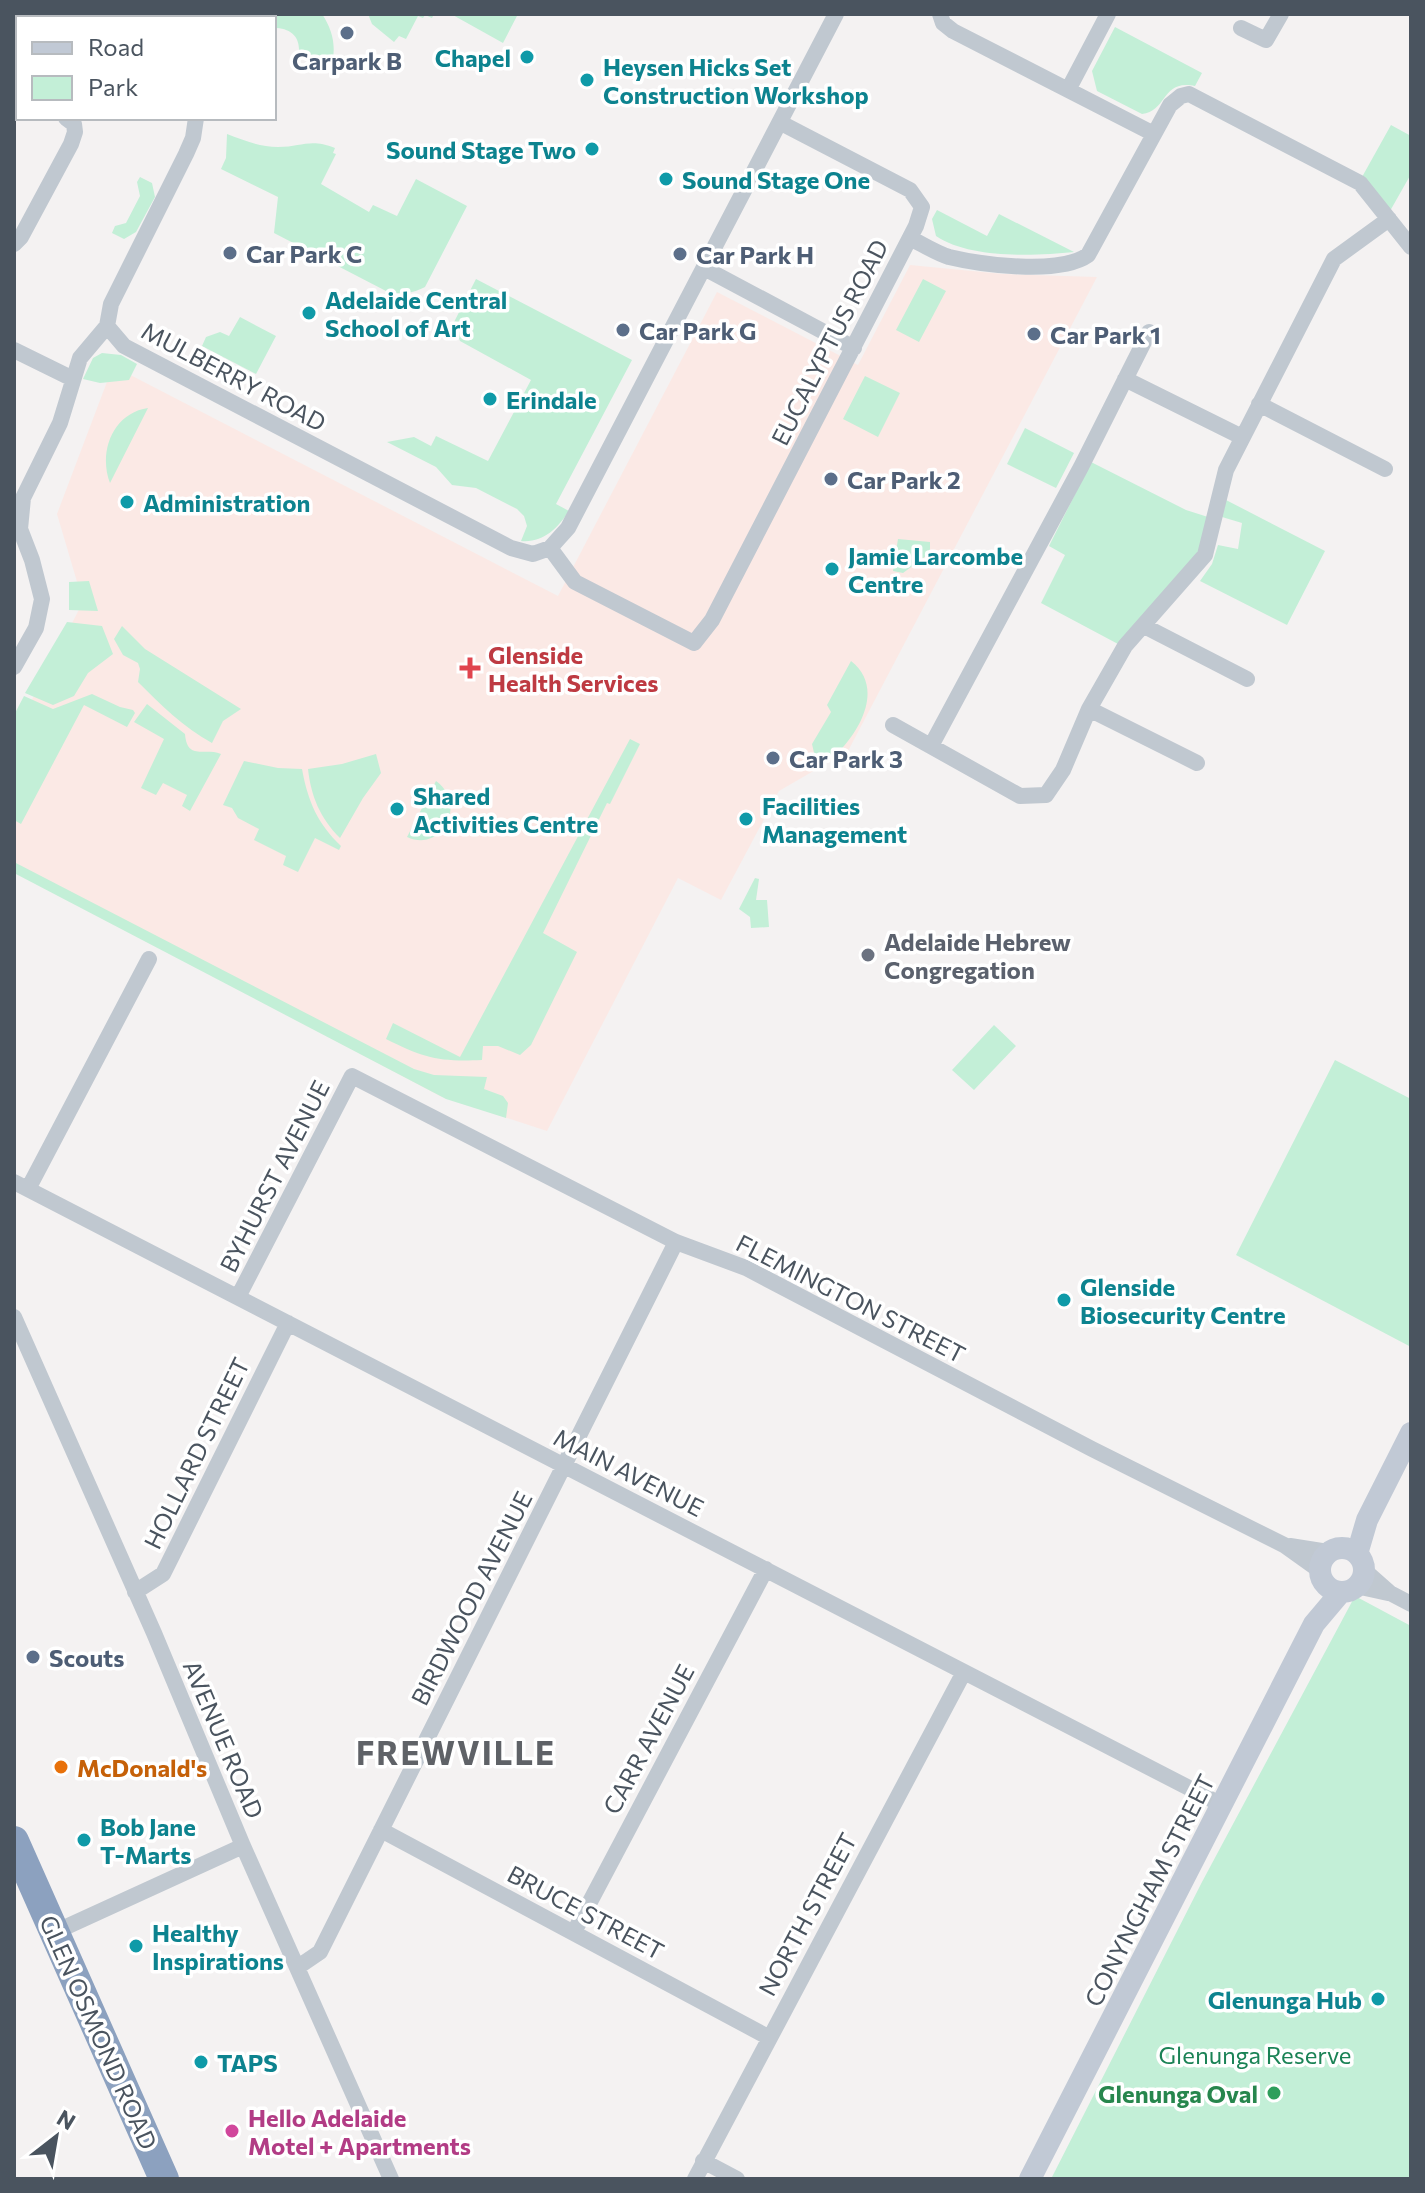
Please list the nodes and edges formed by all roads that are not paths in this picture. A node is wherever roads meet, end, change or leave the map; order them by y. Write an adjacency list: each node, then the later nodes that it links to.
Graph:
1 (836, 14): 9 (street)
2 (940, 14): 6 (street)
3 (1108, 14): 6 (street)
4 (1281, 14): 5 (street)
5 (1241, 28)
6 (1068, 90): 10 (street)
7 (69, 120): 13 (street)
8 (196, 120): 16 (street, MULBERRY ROAD)
9 (781, 123): 12 (street, EUCALYPTUS ROAD); 15 (street)
10 (1154, 134): 11 (street); 12 (street)
11 (1389, 219): 14 (street); 22 (street)
12 (910, 238): 18 (street, EUCALYPTUS ROAD)
13 (14, 244)
14 (1411, 247)
15 (704, 268): 18 (street); 25 (street)
16 (107, 326): 20 (street); 25 (street, MULBERRY ROAD)
17 (1149, 332): 21 (street)
18 (854, 348): 25 (street, EUCALYPTUS ROAD)
19 (14, 350): 20 (street)
20 (73, 379): 27 (street)
21 (1125, 379): 23 (street); 31 (street)
22 (1259, 404): 23 (street); 24 (street)
23 (1242, 437): 26 (street)
24 (1385, 469)
25 (550, 548)
26 (1144, 626): 28 (street); 29 (street)
27 (14, 667)
28 (1247, 679)
29 (1089, 709): 31 (street); 32 (street)
30 (893, 725): 31 (street)
31 (931, 746)
32 (1197, 763)
33 (149, 959): 35 (street)
34 (352, 1076): 36 (street, FLEMINGTON STREET); 37 (street, BYHURST AVENUE)
35 (21, 1186): 37 (street, MAIN AVENUE)
36 (676, 1242): 41 (street, BIRDWOOD AVENUE); 43 (street, FLEMINGTON STREET)
37 (238, 1297): 39 (street, MAIN AVENUE)
38 (14, 1317): 44 (street, AVENUE ROAD)
39 (288, 1323): 41 (street, MAIN AVENUE); 44 (street, HOLLARD STREET)
40 (1411, 1433): 43 (street, CONYNGHAM STREET)
41 (564, 1466): 42 (street, MAIN AVENUE); 48 (street, BIRDWOOD AVENUE)
42 (766, 1569): 46 (street, MAIN AVENUE); 52 (street, CARR AVENUE)
43 (1342, 1569): 45 (street, FLEMINGTON STREET); 47 (street, CONYNGHAM STREET)
44 (135, 1592): 50 (street, AVENUE ROAD)
45 (1411, 1604)
46 (964, 1672): 47 (street, MAIN AVENUE); 54 (street, NORTH STREET)
47 (1222, 1805): 60 (street, CONYNGHAM STREET)
48 (381, 1830): 52 (street, BRUCE STREET); 53 (street, BIRDWOOD AVENUE)
49 (14, 1841): 51 (highway, GLEN OSMOND ROAD)
50 (243, 1846): 51 (street); 53 (street, AVENUE ROAD)
51 (55, 1932): 56 (highway, GLEN OSMOND ROAD)
52 (574, 1932): 54 (street, BRUCE STREET)
53 (298, 1967): 57 (street, AVENUE ROAD)
54 (768, 2037): 55 (street, NORTH STREET)
55 (703, 2161): 58 (street, NORTH STREET); 59 (street)
56 (164, 2179)
57 (391, 2179)
58 (695, 2179)
59 (737, 2179)
60 (1030, 2179)

